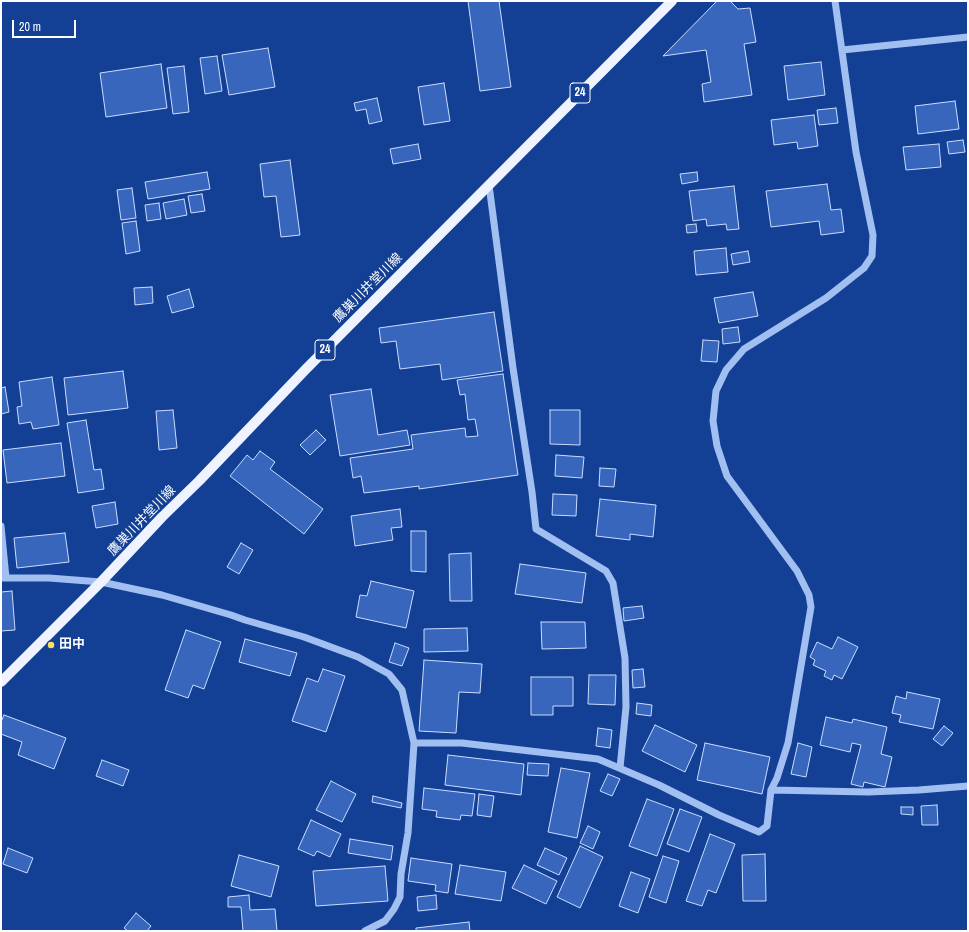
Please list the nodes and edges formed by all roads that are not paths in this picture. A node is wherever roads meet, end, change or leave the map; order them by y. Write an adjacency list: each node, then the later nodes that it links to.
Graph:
1 (672, 1): 5 (main road, 鷹巣川井堂川線 / 24)
2 (835, 1): 4 (street)
3 (968, 37): 4 (street)
4 (842, 50): 13 (street)
5 (489, 185): 8 (main road, 鷹巣川井堂川線 / 24); 11 (street)
6 (1, 526): 7 (street)
7 (4, 578): 8 (street)
8 (101, 582): 9 (main road, 鷹巣川井堂川線 / 24); 10 (street)
9 (1, 682)
10 (414, 743): 11 (street); 14 (street)
11 (620, 768): 13 (street)
12 (968, 786): 13 (street)
13 (771, 790)
14 (365, 931)

